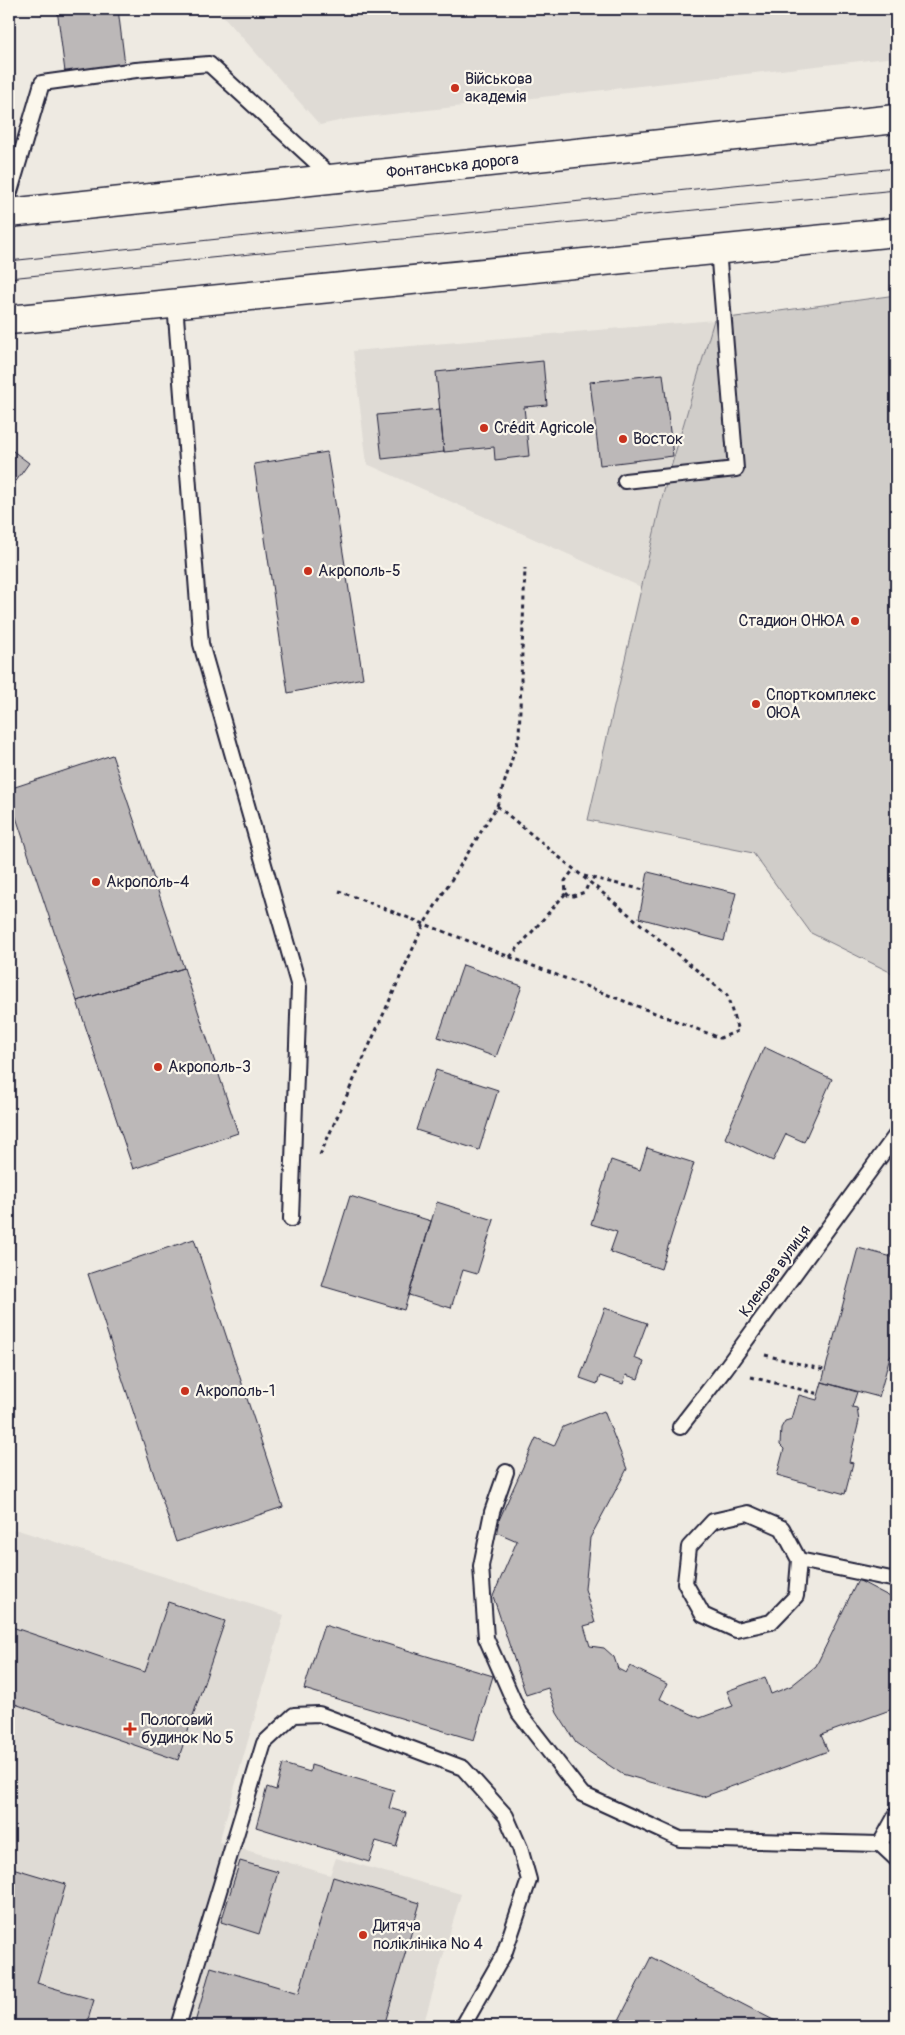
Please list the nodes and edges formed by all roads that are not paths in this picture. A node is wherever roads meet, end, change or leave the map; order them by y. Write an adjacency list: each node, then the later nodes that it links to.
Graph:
1 (896, 119): 2 (main road, Фонтанська дорога)
2 (333, 179): 3 (lane); 4 (main road, Фонтанська дорога)
3 (9, 195)
4 (9, 213)
5 (896, 232): 6 (main road)
6 (718, 249): 7 (main road); 9 (lane)
7 (175, 303): 8 (main road); 11 (lane)
8 (9, 320)
9 (625, 481)
10 (896, 1135): 12 (lane, Кленова вулиця)
11 (291, 1219)
12 (680, 1427)
13 (506, 1472): 17 (lane)
14 (799, 1560): 14 (lane); 15 (lane)
15 (896, 1580)
16 (896, 1815): 17 (lane)
17 (880, 1844): 18 (lane)
18 (896, 1859)
19 (178, 2026): 20 (lane)
20 (463, 2026)

